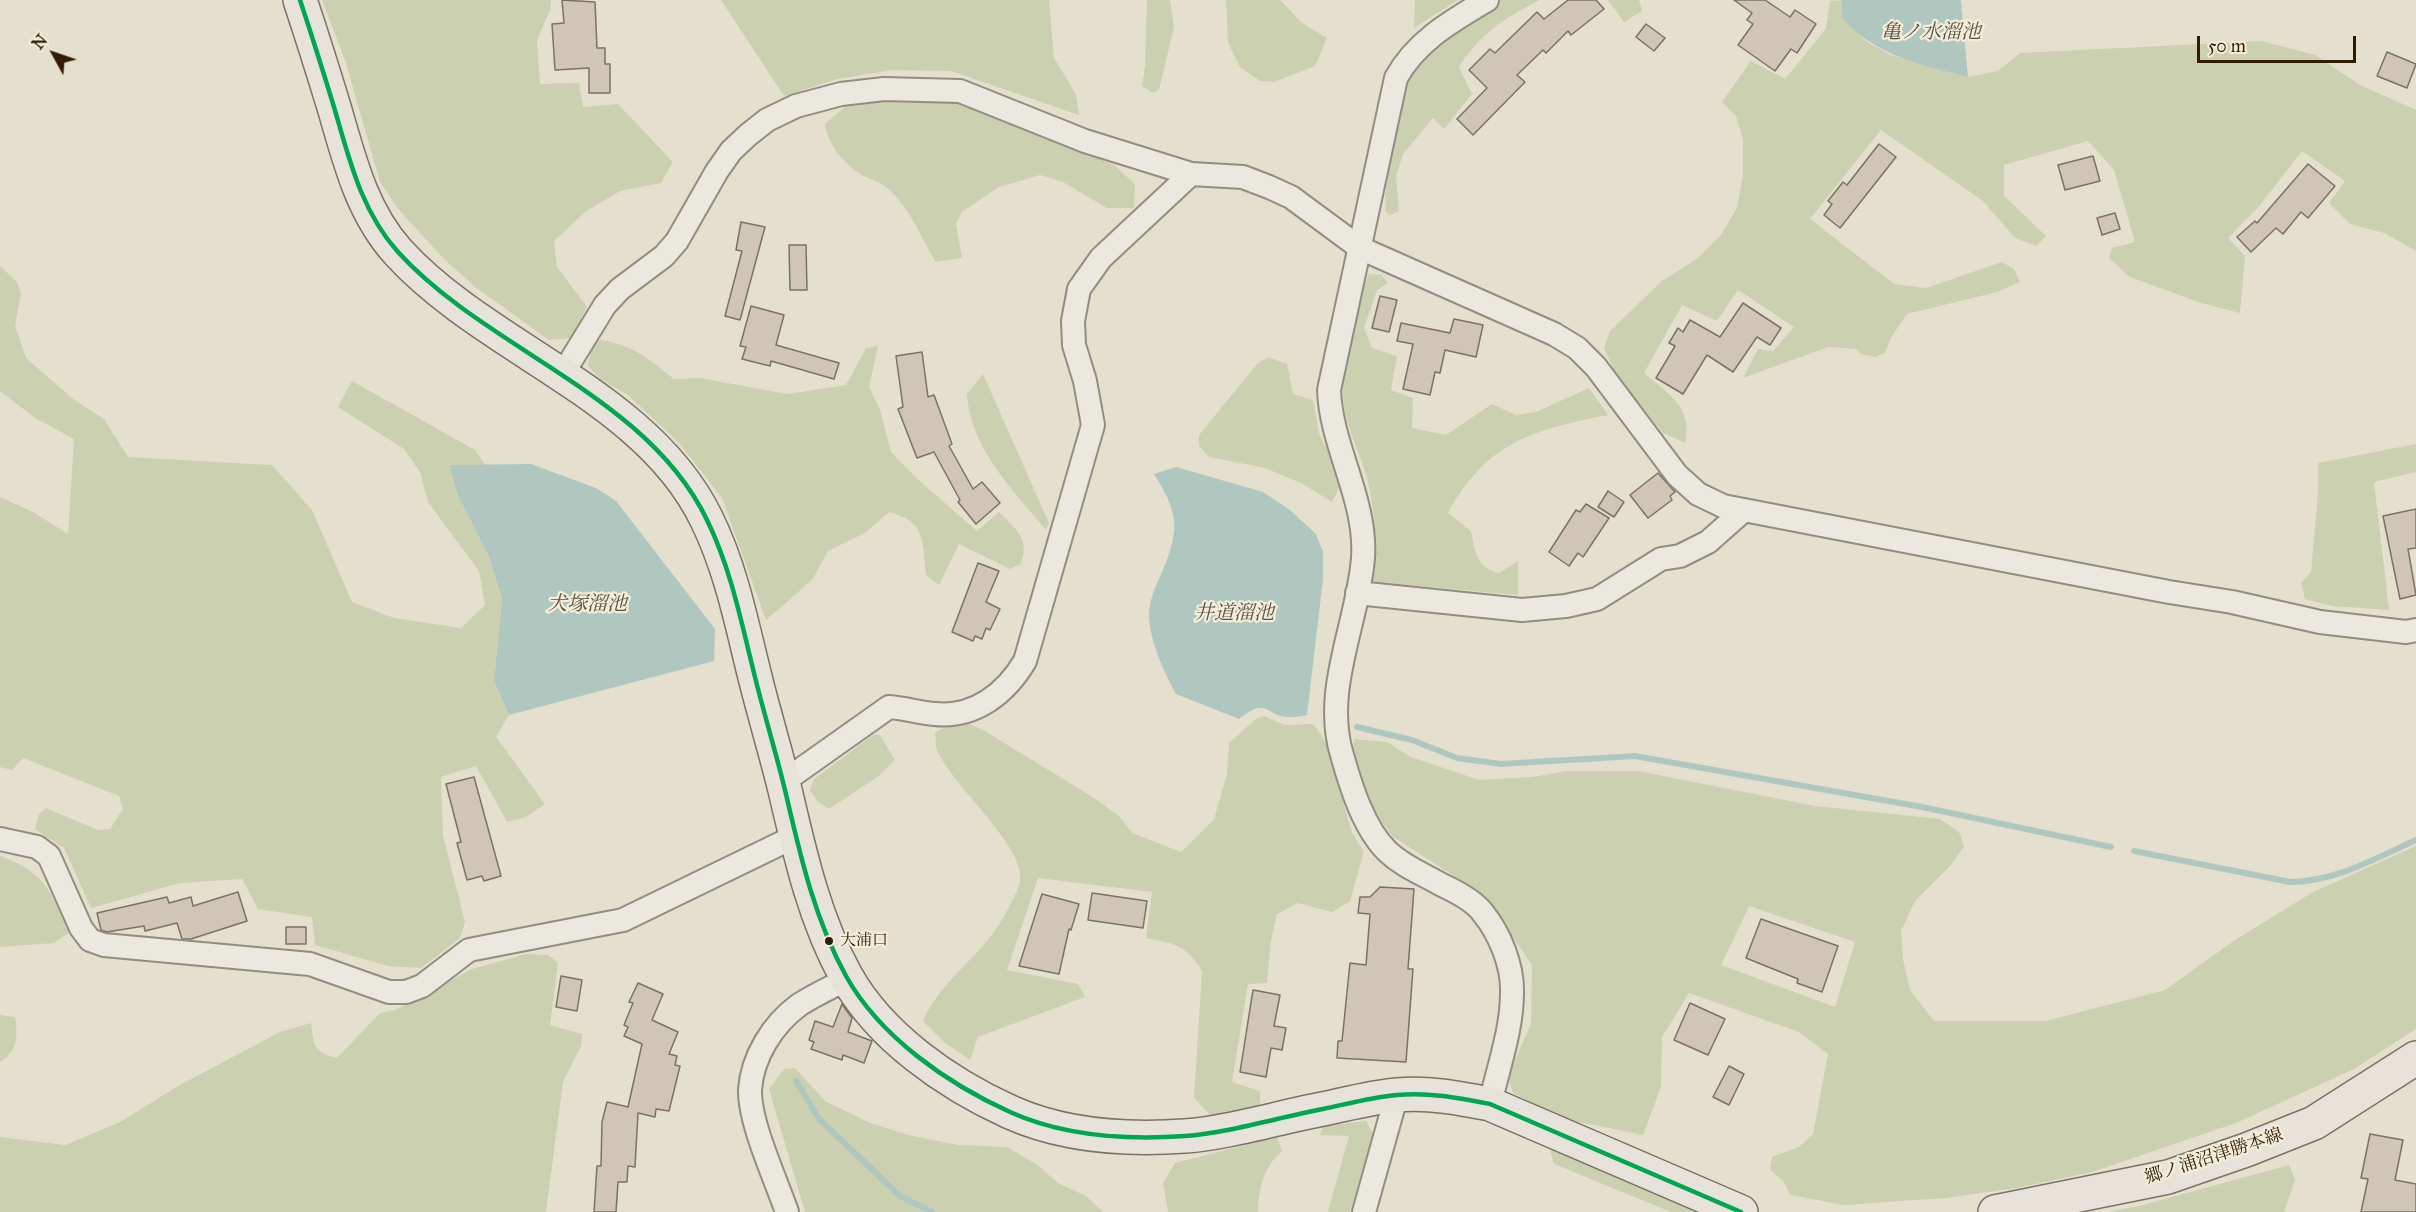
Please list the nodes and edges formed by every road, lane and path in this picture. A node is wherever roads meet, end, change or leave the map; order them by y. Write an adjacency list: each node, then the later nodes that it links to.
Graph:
1 (300, 0): 5 (main road)
2 (1487, 0): 4 (street)
3 (1191, 174): 4 (street); 5 (street); 9 (street)
4 (1360, 248): 6 (street); 7 (street)
5 (562, 375): 9 (main road)
6 (1743, 511): 7 (street); 8 (street)
7 (1358, 593): 15 (street)
8 (2416, 630)
9 (783, 782): 10 (main road)
10 (796, 836): 11 (street); 12 (main road)
11 (0, 839)
12 (848, 979): 14 (main road); 16 (street)
13 (2416, 1058): 19 (main road, 郷ノ浦沼津勝本線)
14 (1396, 1095): 15 (main road); 17 (street)
15 (1490, 1104): 18 (main road)
16 (788, 1212)
17 (1364, 1212)
18 (1741, 1212)
19 (1995, 1212)

